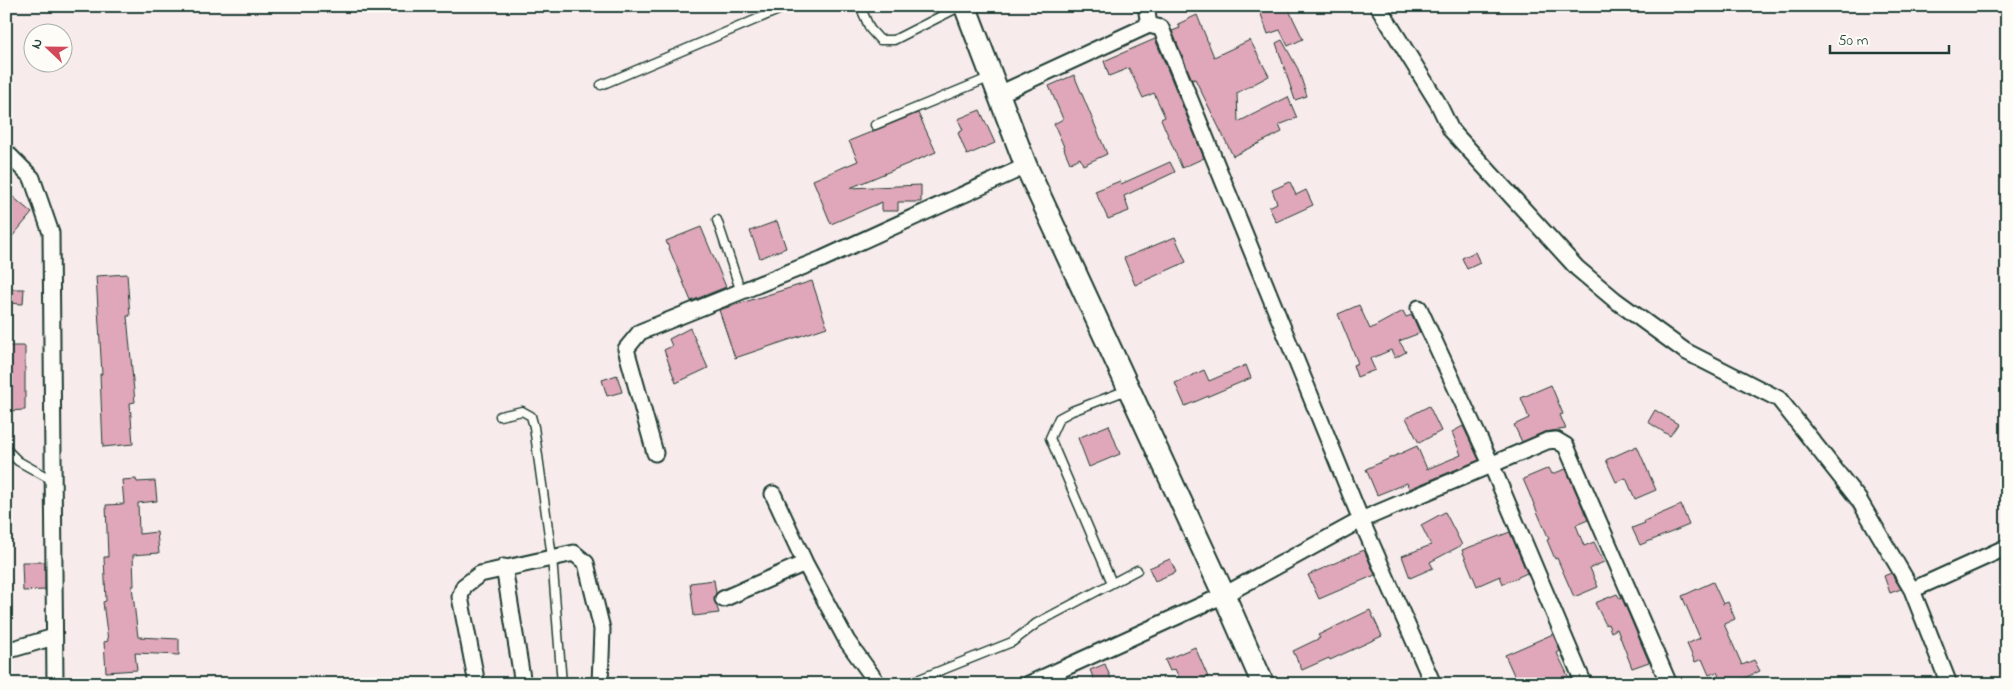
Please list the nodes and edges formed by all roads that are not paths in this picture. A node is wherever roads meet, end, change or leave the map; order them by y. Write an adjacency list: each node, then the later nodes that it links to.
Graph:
1 (788, 6): 7 (lane)
2 (860, 6): 3 (lane)
3 (961, 6)
4 (965, 6): 10 (street)
5 (1146, 6): 8 (street)
6 (1378, 6): 31 (street)
7 (774, 9): 9 (lane)
8 (1149, 26): 10 (street); 24 (street)
9 (601, 85)
10 (994, 85): 11 (lane); 13 (street)
11 (875, 126)
12 (6, 152): 22 (street)
13 (1026, 166): 15 (street); 17 (street)
14 (718, 220): 15 (lane)
15 (741, 292): 20 (street)
16 (1419, 308): 21 (street)
17 (1129, 389): 30 (lane); 32 (street)
18 (500, 416): 26 (lane)
19 (6, 449): 22 (lane)
20 (655, 453)
21 (1490, 464): 24 (street); 46 (street); 47 (street)
22 (52, 480): 34 (street)
23 (773, 494): 27 (street)
24 (1361, 520): 32 (street); 45 (street)
25 (2007, 548): 31 (street)
26 (552, 557): 28 (street); 39 (lane); 40 (street)
27 (805, 563): 33 (street); 41 (street)
28 (504, 567): 37 (street); 38 (street)
29 (1137, 570): 30 (lane)
30 (1112, 583): 42 (lane)
31 (1912, 590): 48 (street)
32 (1224, 595): 43 (street); 44 (street)
33 (723, 599)
34 (54, 638): 35 (street); 36 (street)
35 (6, 651)
36 (55, 684)
37 (478, 684)
38 (523, 684)
39 (562, 684)
40 (600, 684)
41 (878, 684)
42 (907, 684)
43 (1029, 684)
44 (1263, 684)
45 (1433, 684)
46 (1584, 684)
47 (1669, 684)
48 (1949, 684)

